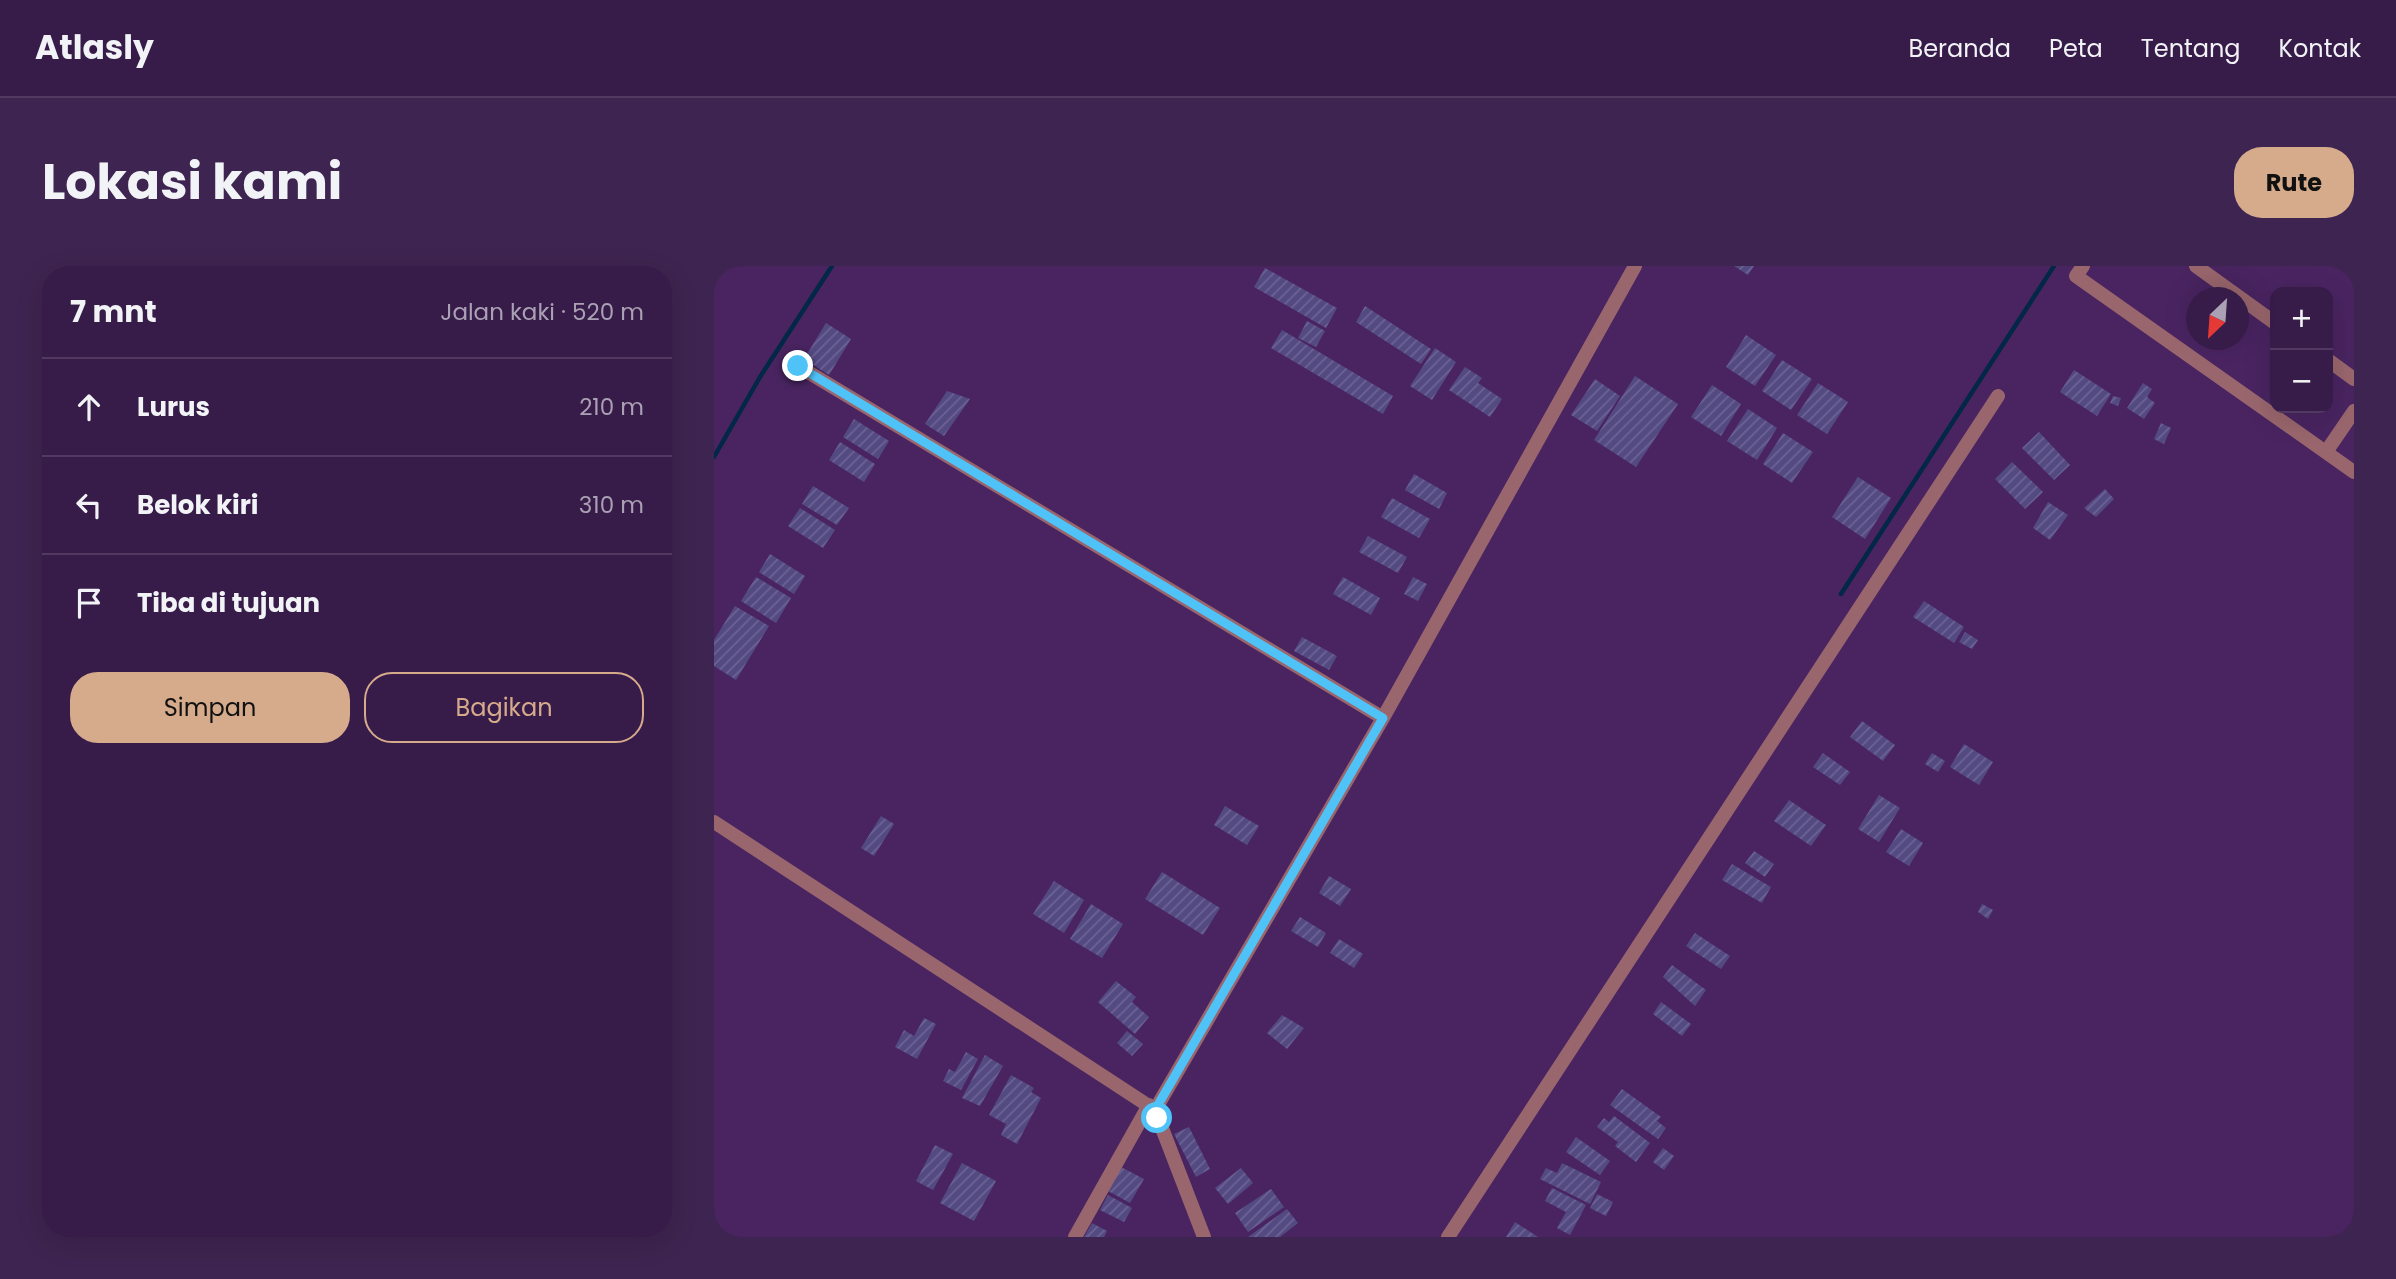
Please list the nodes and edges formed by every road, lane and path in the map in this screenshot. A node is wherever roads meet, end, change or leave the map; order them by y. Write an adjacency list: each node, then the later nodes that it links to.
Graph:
1 (1635, 266): 12 (street)
2 (2083, 266): 10 (street)
3 (2196, 266): 4 (street)
4 (2270, 319)
5 (2333, 364): 7 (street)
6 (798, 366): 12 (street)
7 (2354, 379)
8 (1998, 396): 17 (street)
9 (2354, 411): 10 (street)
10 (2326, 452): 11 (street)
11 (2354, 472)
12 (1383, 718): 14 (street)
13 (714, 822): 14 (street)
14 (1152, 1108): 15 (street); 16 (street)
15 (1075, 1237)
16 (1204, 1237)
17 (1448, 1237)

